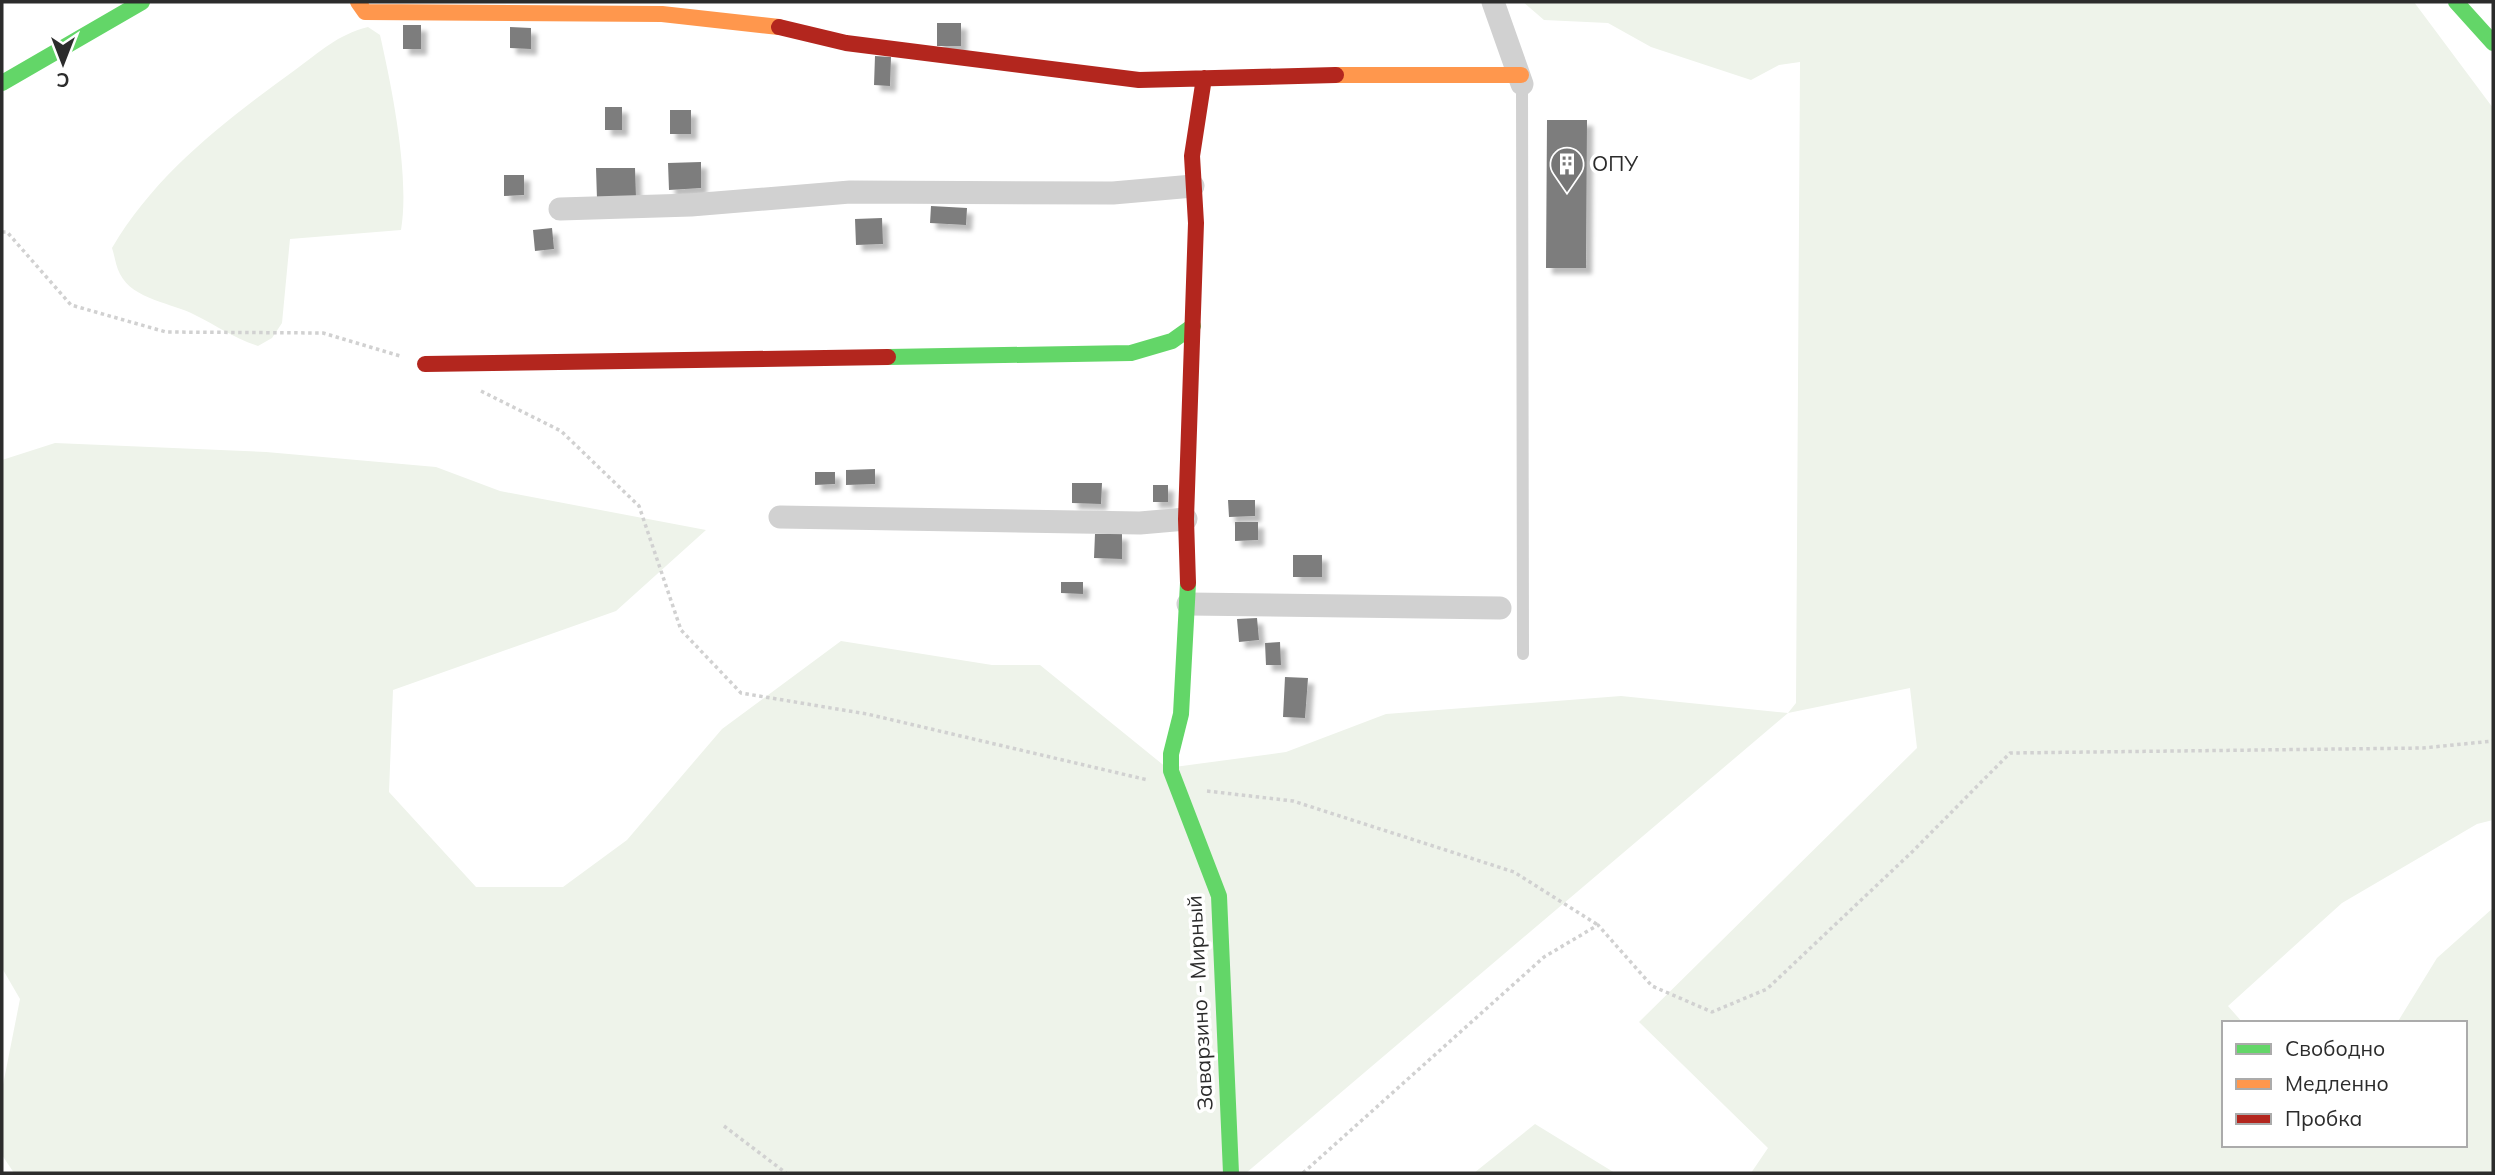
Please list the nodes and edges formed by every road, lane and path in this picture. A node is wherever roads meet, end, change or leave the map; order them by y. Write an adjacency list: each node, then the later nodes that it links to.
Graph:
1 (142, 2): 8 (street)
2 (358, 2): 6 (street)
3 (1493, 2): 7 (street)
4 (2456, 2): 5 (street)
5 (2493, 43)
6 (1204, 78): 7 (street); 9 (street, Заварзино - Мирный)
7 (1521, 80): 19 (lane)
8 (2, 83)
9 (1193, 186): 10 (street); 12 (street, Заварзино - Мирный)
10 (560, 209)
11 (2, 232): 13 (path)
12 (1194, 326): 13 (street); 16 (street, Заварзино - Мирный)
13 (425, 364)
14 (475, 388): 21 (path)
15 (780, 517): 16 (street)
16 (1186, 519): 17 (street, Заварзино - Мирный)
17 (1188, 604): 18 (street); 21 (street, Заварзино - Мирный)
18 (1500, 608)
19 (1523, 654)
20 (2493, 741): 22 (path)
21 (1177, 787): 22 (path); 25 (street, Заварзино - Мирный)
22 (1598, 925): 26 (path)
23 (724, 1126): 24 (path)
24 (786, 1173)
25 (1231, 1173)
26 (1303, 1173)

